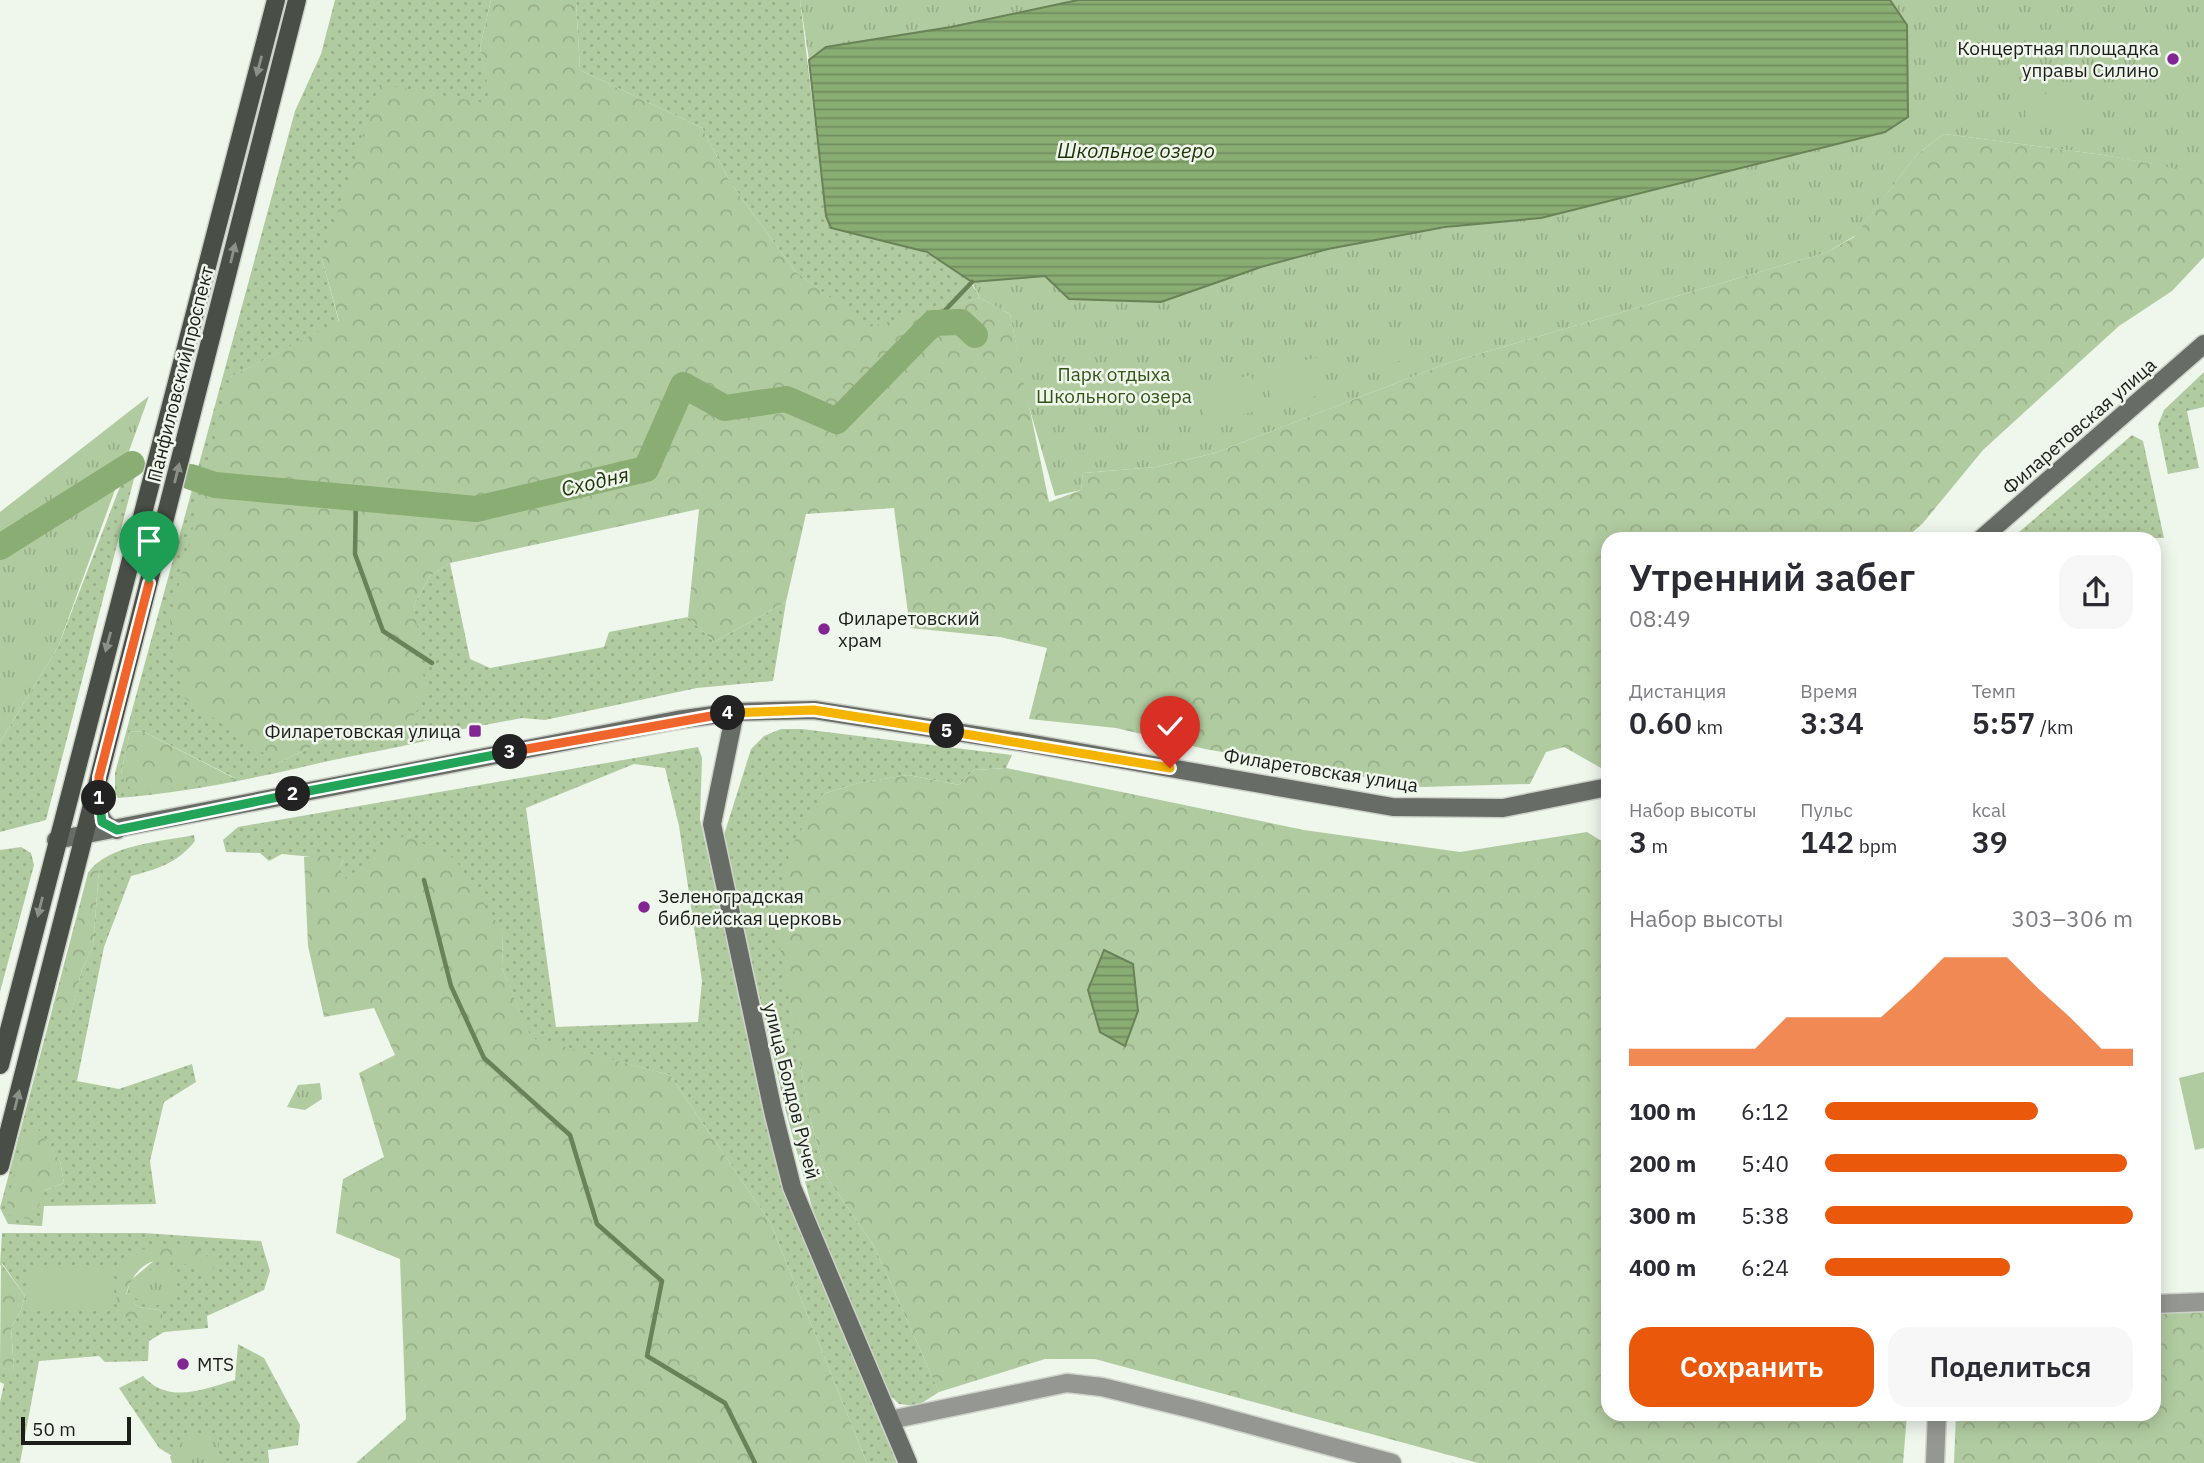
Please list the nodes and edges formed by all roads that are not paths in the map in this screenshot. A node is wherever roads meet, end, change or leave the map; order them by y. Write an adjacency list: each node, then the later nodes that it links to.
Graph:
1 (276, 0): 8 (main road, Панфиловский проспект, one-way to 8)
2 (297, 0): 6 (main road, Панфиловский проспект, one-way to 2)
3 (2204, 344): 4 (street, Филаретовская улица)
4 (1989, 532)
5 (735, 712): 7 (street, Филаретовская улица); 9 (street, Филаретовская улица); 18 (street, улица Болдов Ручей)
6 (99, 777): 9 (street); 10 (main road, Панфиловский проспект)
7 (1601, 788)
8 (63, 813): 10 (main road); 11 (main road, Панфиловский проспект)
9 (117, 830): 10 (street, Филаретовская улица); 13 (street)
10 (84, 837): 11 (street, Филаретовская улица); 12 (street); 13 (main road, Панфиловский проспект)
11 (56, 840): 12 (main road, Панфиловский проспект)
12 (48, 872): 14 (main road, Панфиловский проспект, one-way to 14)
13 (74, 875): 15 (main road, Панфиловский проспект, one-way to 13)
14 (0, 1065)
15 (0, 1166)
16 (2204, 1302): 17 (street)
17 (2161, 1304)
18 (890, 1420): 20 (street, улица Болдов Ручей); 21 (street)
19 (1937, 1421): 22 (street)
20 (908, 1463)
21 (1392, 1463)
22 (1935, 1463)

